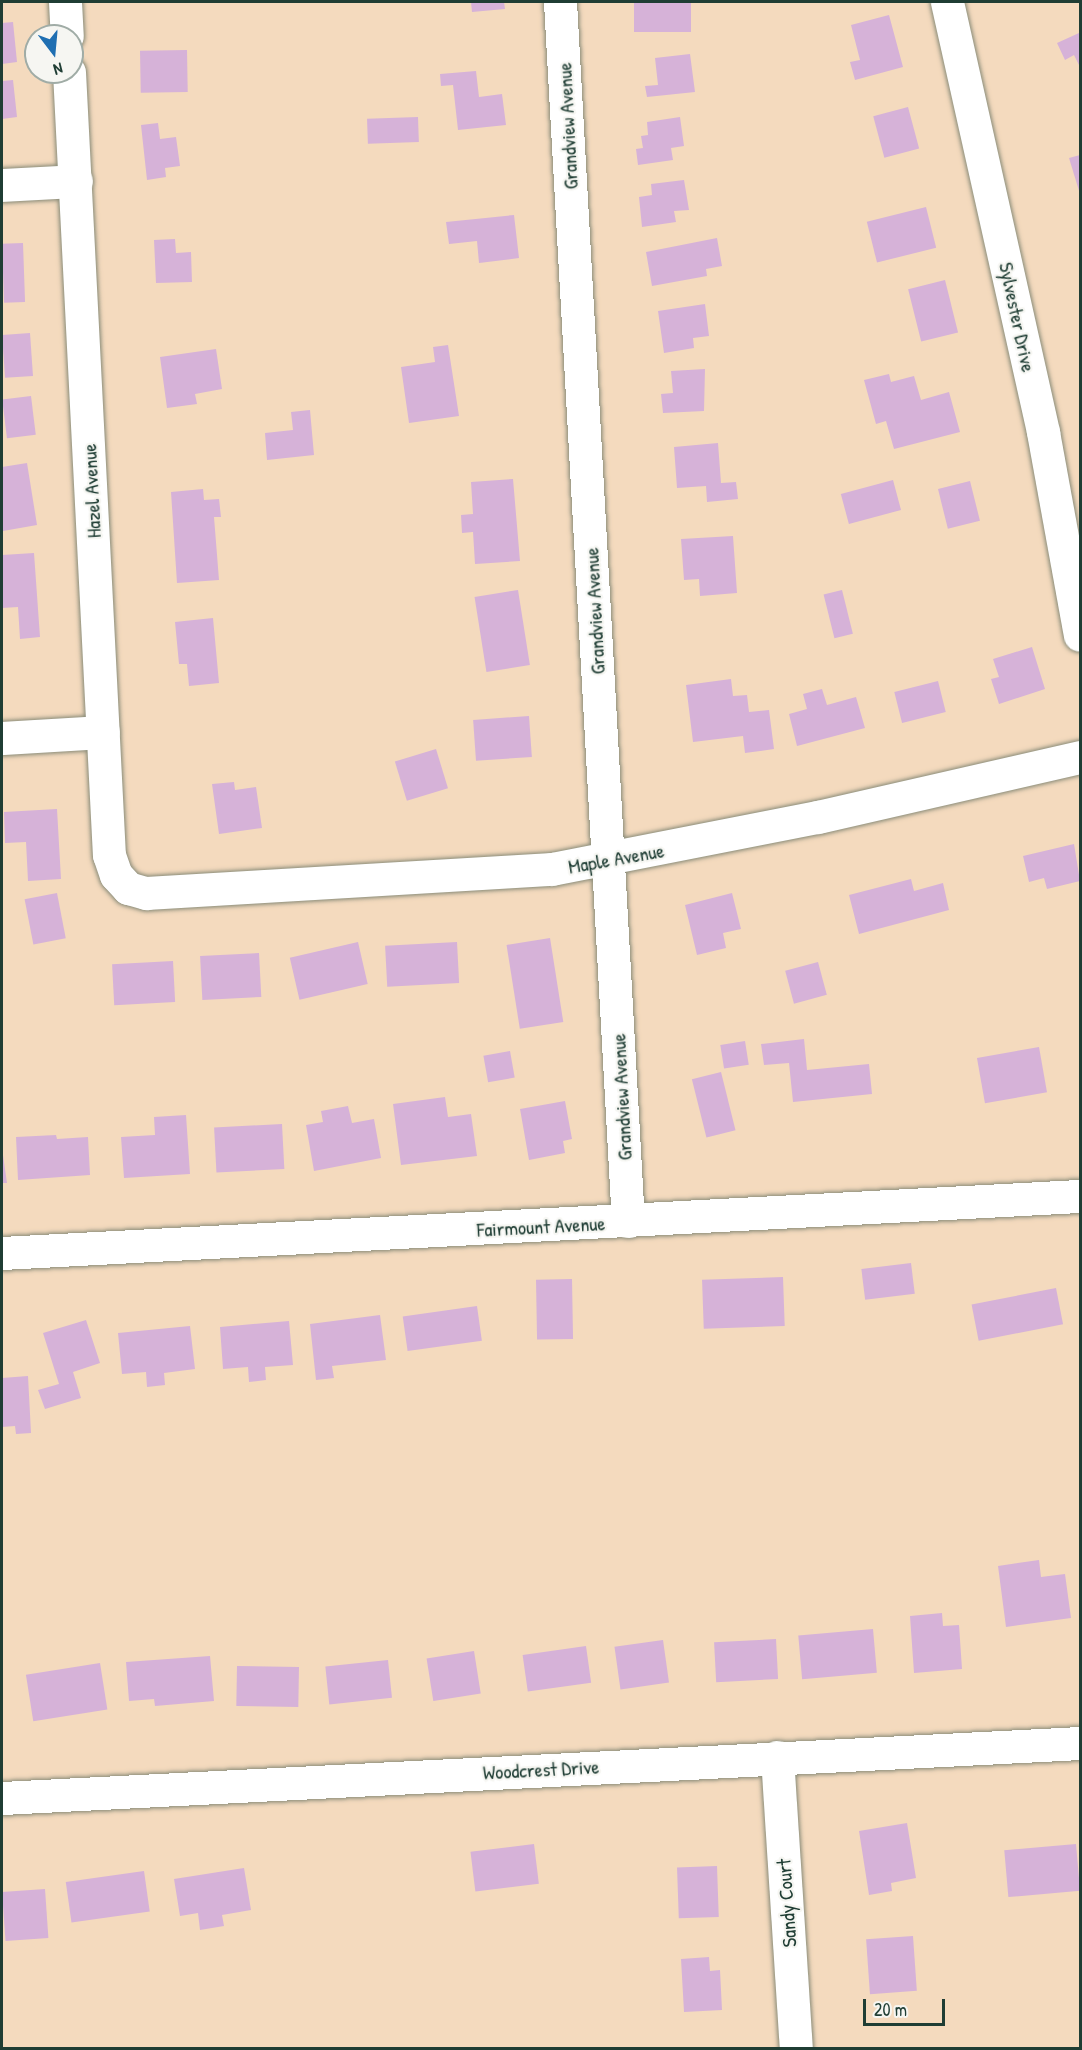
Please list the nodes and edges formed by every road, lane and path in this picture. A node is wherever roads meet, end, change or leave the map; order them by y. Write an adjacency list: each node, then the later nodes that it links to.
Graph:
1 (64, 2): 4 (street)
2 (561, 2): 12 (street, Grandview Avenue)
3 (947, 2): 8 (street, Sylvester Drive)
4 (66, 24)
5 (70, 84): 6 (street, Hazel Avenue)
6 (76, 181): 7 (street); 9 (street, Hazel Avenue)
7 (2, 185)
8 (1080, 635)
9 (103, 732): 10 (street); 13 (street, Hazel Avenue)
10 (2, 738)
11 (1080, 757): 12 (street, Maple Avenue)
12 (607, 859): 13 (street, Maple Avenue); 15 (street, Grandview Avenue)
13 (143, 892)
14 (1080, 1196): 15 (street, Fairmount Avenue)
15 (628, 1221): 16 (street, Fairmount Avenue)
16 (2, 1253)
17 (1080, 1743): 18 (street, Woodcrest Drive)
18 (777, 1757): 19 (street, Woodcrest Drive); 20 (street, Sandy Court)
19 (2, 1798)
20 (796, 2049)

